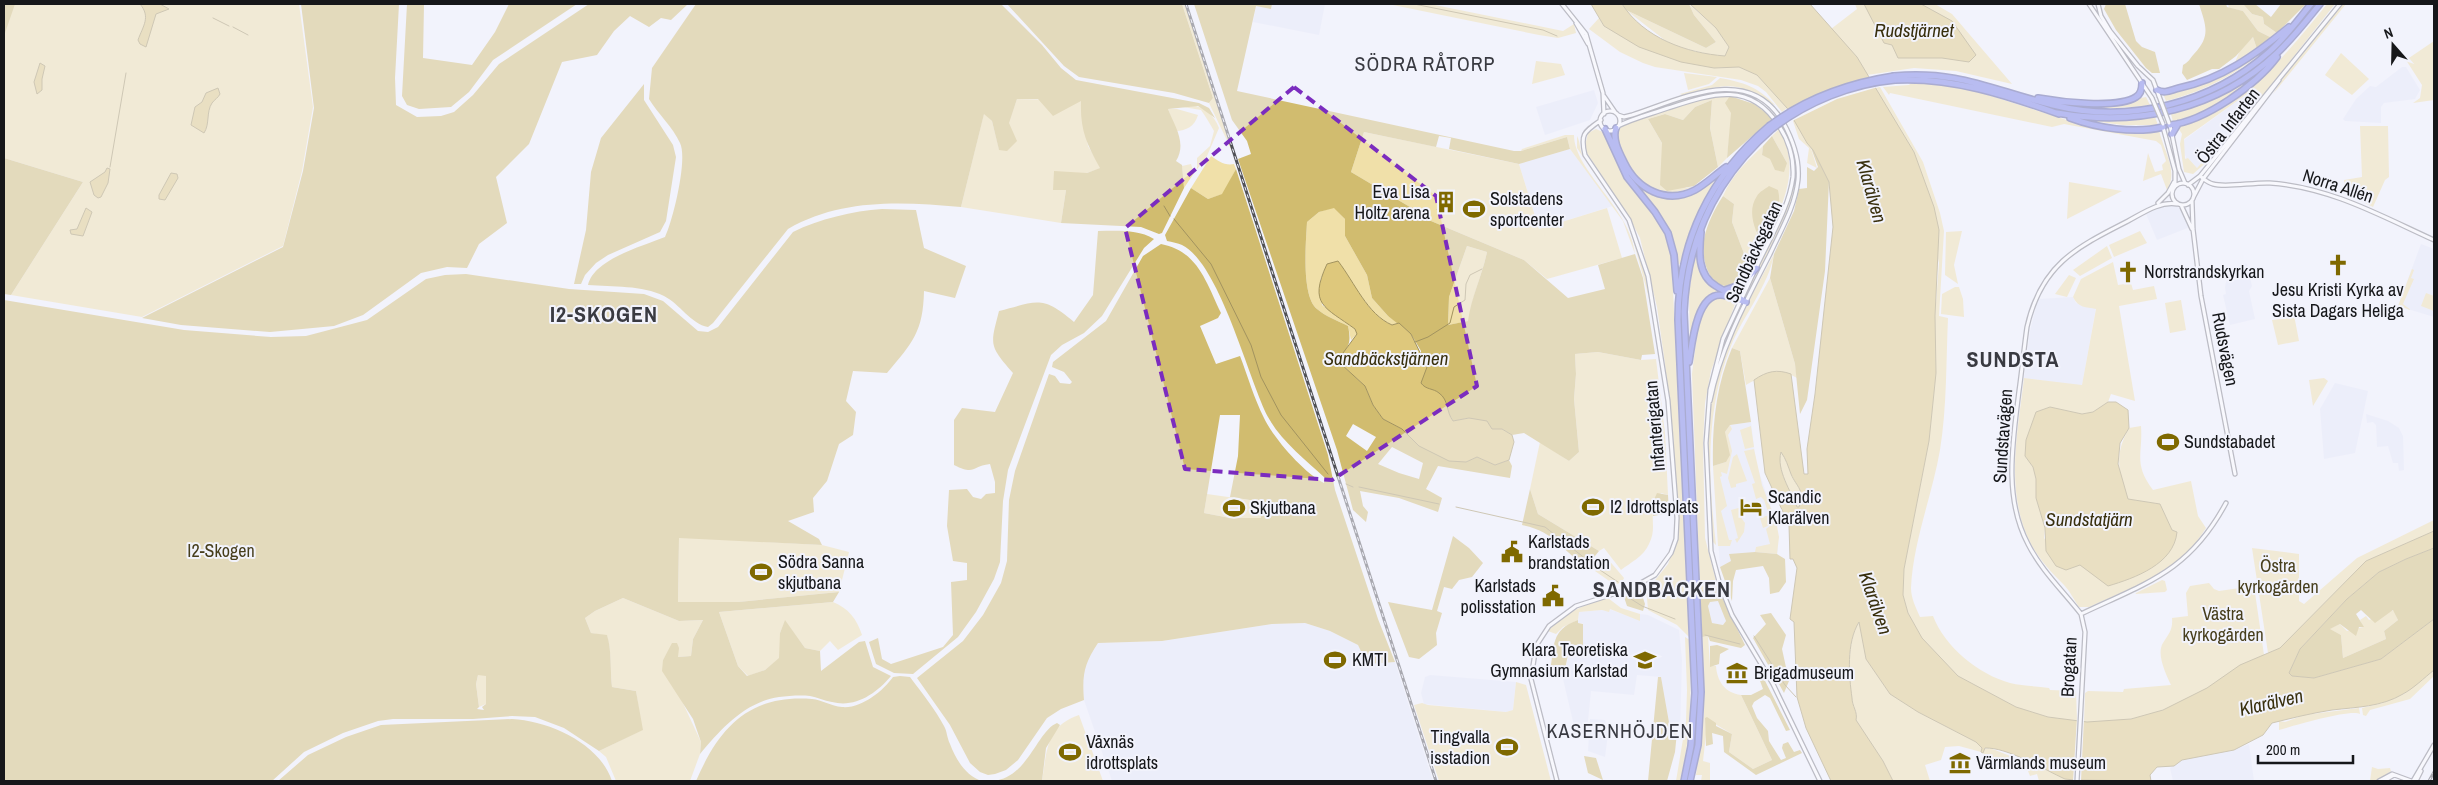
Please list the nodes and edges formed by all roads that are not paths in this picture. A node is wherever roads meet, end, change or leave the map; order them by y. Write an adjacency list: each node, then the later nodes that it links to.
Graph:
1 (1562, 4): 13 (street)
2 (2091, 4): 11 (street)
3 (2098, 4): 10 (street)
4 (2311, 4): 7 (highway)
5 (2320, 4): 8 (highway)
6 (2340, 4): 28 (street, Östra Infarten)
7 (2299, 19): 12 (highway); 14 (highway)
8 (2286, 44): 15 (highway); 19 (highway)
9 (1894, 78): 14 (highway); 15 (highway); 23 (highway, bridge)
10 (2152, 79): 11 (street); 12 (street)
11 (2142, 83): 14 (highway); 21 (street, bridge)
12 (2157, 90): 20 (street, bridge)
13 (1603, 93): 16 (street); 17 (street)
14 (2020, 95)
15 (2057, 113): 21 (highway)
16 (1604, 114): 17 (street); 18 (street)
17 (1617, 114): 22 (street); 41 (street, Sandbäcksgatan)
18 (1601, 120): 24 (street); 25 (street)
19 (2180, 123): 20 (highway); 26 (highway)
20 (2170, 124): 21 (street); 26 (street)
21 (2163, 125): 30 (street)
22 (1617, 127): 25 (street); 27 (highway); 39 (street, Sandbäcksgatan)
23 (1771, 127): 27 (highway); 36 (highway)
24 (1590, 128): 25 (street); 50 (street, Infanterigatan)
25 (1604, 128): 42 (highway)
26 (2172, 134): 29 (street)
27 (1731, 163): 42 (highway)
28 (2202, 178): 29 (street, Östra Infarten); 32 (street, Östra Infarten); 38 (street, Norra Allén)
29 (2187, 184): 30 (street); 32 (street)
30 (2173, 187): 31 (street); 33 (street, Sundstavägen)
31 (2172, 195): 33 (street, Sundstavägen); 34 (street)
32 (2192, 199): 34 (street); 37 (street, Rudsvägen)
33 (2158, 203): 35 (street, Sundstavägen)
34 (2179, 205): 35 (street, Sundstavägen); 37 (street, Rudsvägen)
35 (2148, 210): 47 (street, Sundstavägen)
36 (1702, 223): 40 (highway); 43 (highway)
37 (2193, 229): 45 (street, Rudsvägen)
38 (2434, 240)
39 (1756, 268): 40 (highway); 41 (street, Sandbäcksgatan)
40 (1724, 290): 41 (highway)
41 (1742, 301): 43 (highway); 44 (street, Sandbäcksgatan); 44 (street, Sandbäcksgatan)
42 (1678, 308): 51 (highway)
43 (1687, 373): 52 (highway)
44 (1706, 424): 53 (street, Sandbäcksgatan)
45 (2235, 474)
46 (2226, 503): 47 (street, Brogatan)
47 (2081, 614): 54 (street, Brogatan)
48 (2434, 747): 57 (street)
49 (2394, 775): 55 (street); 56 (street); 57 (street)
50 (1557, 781)
51 (1684, 781)
52 (1692, 781)
53 (1820, 781)
54 (2077, 781)
55 (2379, 781)
56 (2384, 781)
57 (2413, 781)

